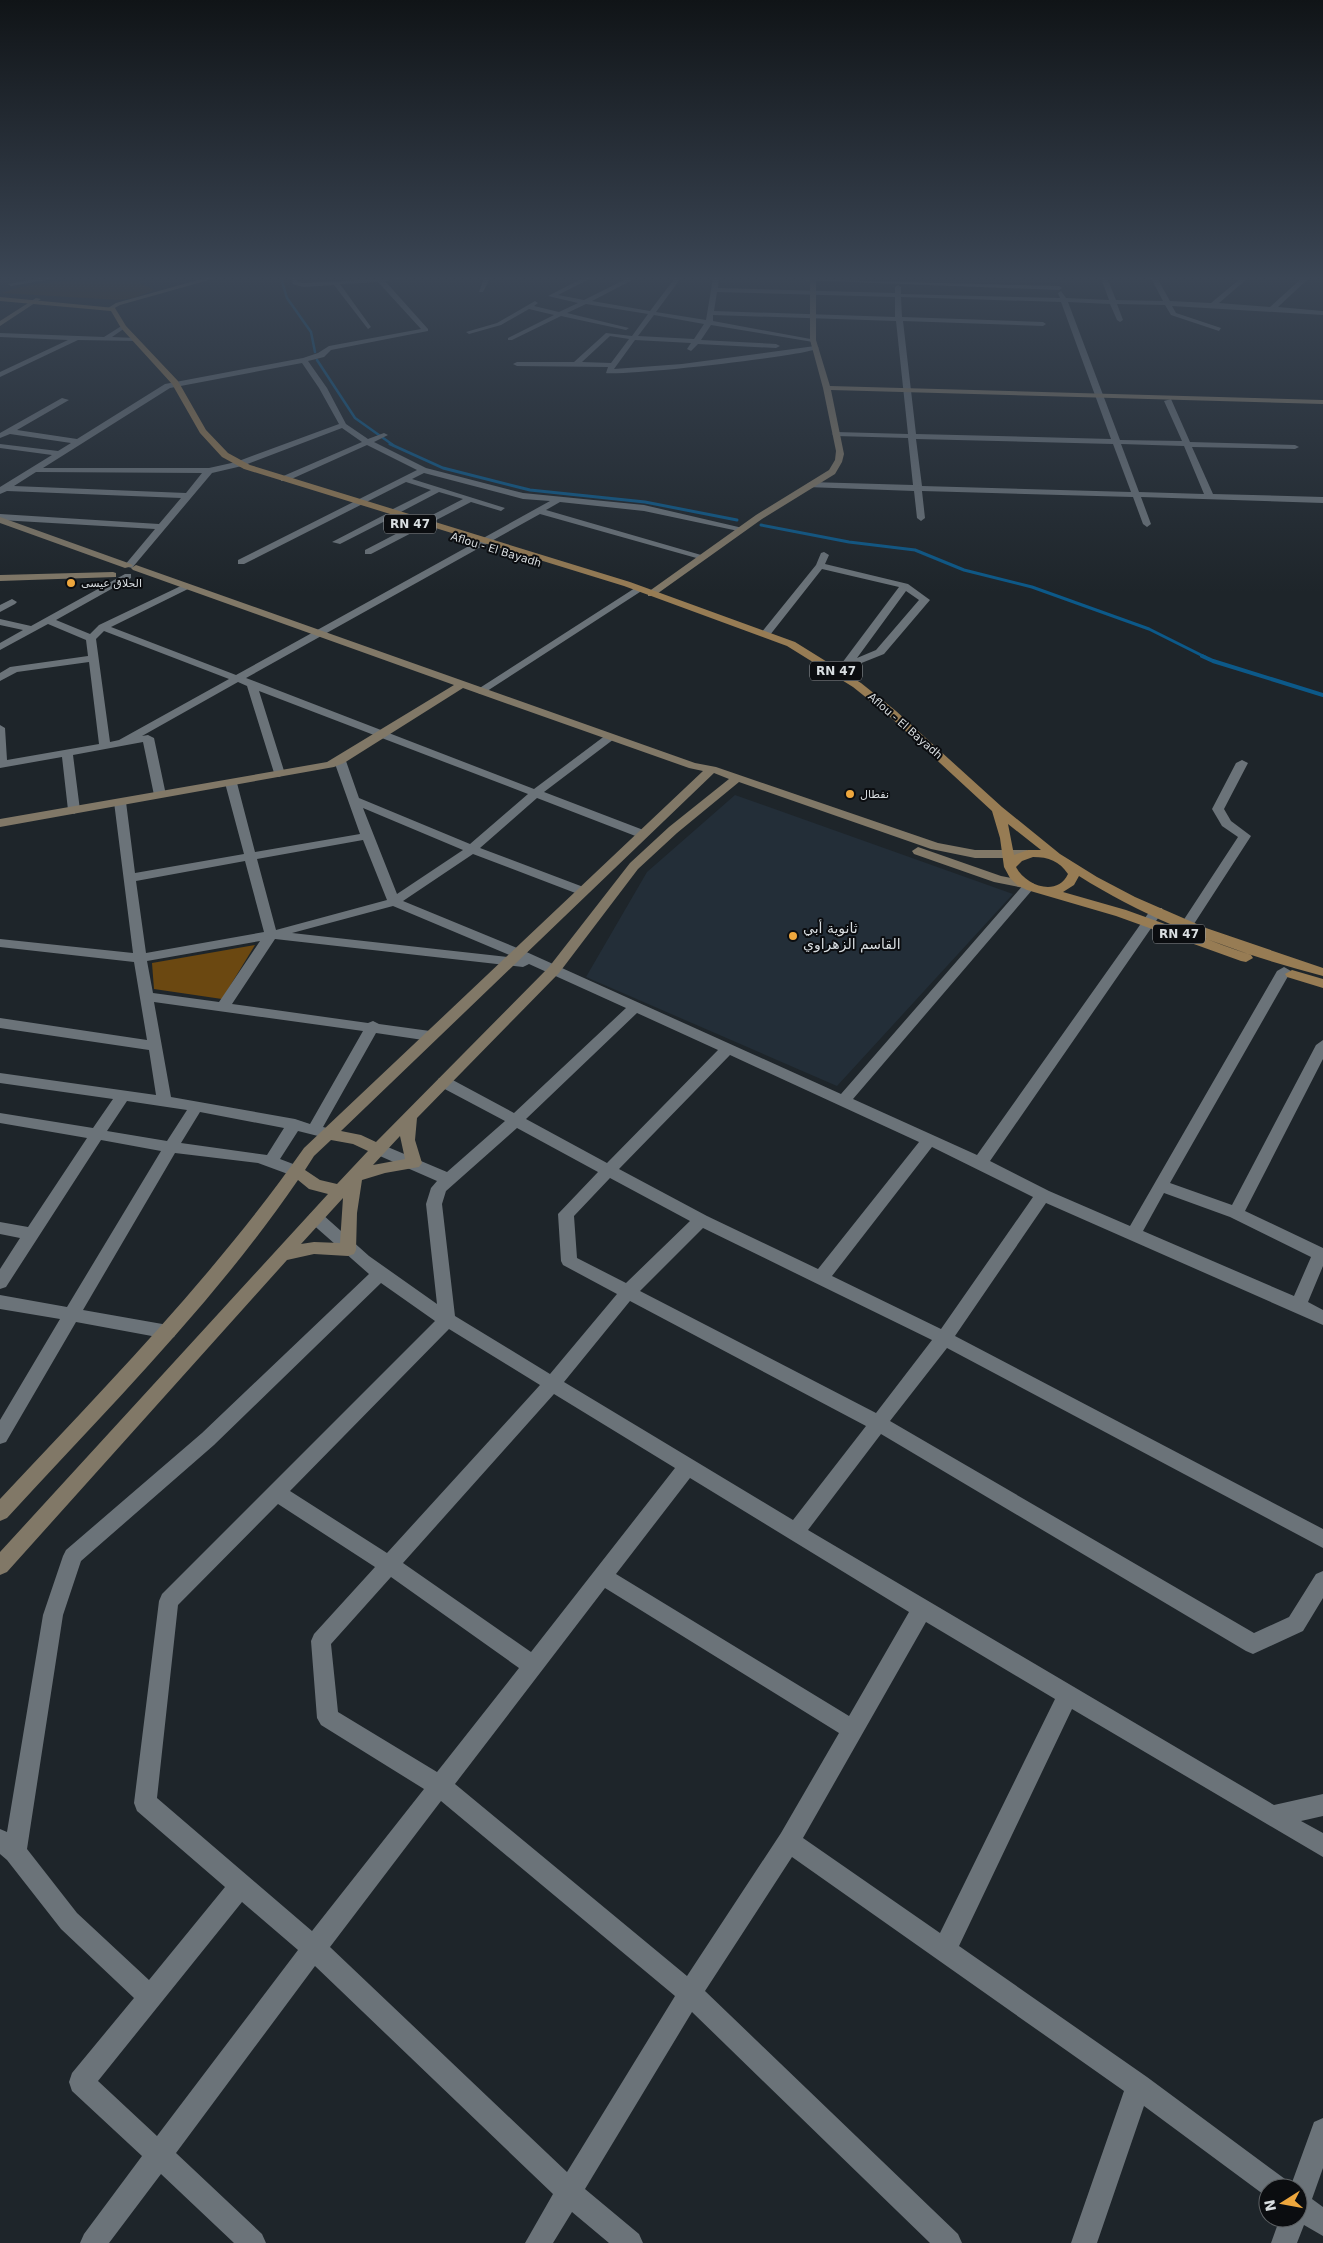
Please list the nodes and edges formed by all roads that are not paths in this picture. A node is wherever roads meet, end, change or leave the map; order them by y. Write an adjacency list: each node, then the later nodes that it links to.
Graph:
1 (175, 383): 14 (main road, Aflou - El Bayadh / RN 47); 20 (street)
2 (319, 383): 12 (street)
3 (825, 383): 6 (street)
4 (906, 383): 7 (street)
5 (1095, 383): 8 (street)
6 (827, 390): 7 (street); 15 (street)
7 (907, 392): 8 (street); 18 (street)
8 (1100, 397): 10 (street); 11 (street); 21 (street)
9 (65, 400): 13 (street)
10 (1168, 401): 11 (street); 22 (street)
11 (1323, 404)
12 (343, 425): 19 (street); 28 (street)
13 (9, 431): 17 (street); 20 (street)
14 (203, 432): 25 (main road, Aflou - El Bayadh / RN 47); 28 (main road, Aflou - El Bayadh / RN 47)
15 (836, 434): 18 (street); 35 (street)
16 (384, 435): 19 (street)
17 (0, 436)
18 (911, 437): 21 (street); 38 (street)
19 (369, 441): 31 (street); 33 (street)
20 (80, 442): 26 (street)
21 (1117, 443): 22 (street); 39 (street)
22 (1186, 444): 24 (street); 41 (street)
23 (0, 446): 26 (street)
24 (1295, 447)
25 (206, 448)
26 (61, 454): 30 (street)
27 (213, 458): 29 (main road, Aflou - El Bayadh / RN 47)
28 (239, 464): 29 (street); 33 (main road, Aflou - El Bayadh / RN 47)
29 (228, 467): 32 (street); 45 (main road, Aflou - El Bayadh / RN 47)
30 (36, 470): 32 (street); 36 (street)
31 (424, 470): 34 (street); 43 (street)
32 (209, 472): 40 (street)
33 (284, 479): 45 (main road, Aflou - El Bayadh / RN 47)
34 (404, 480): 37 (street); 45 (street)
35 (810, 486): 38 (street); 54 (street)
36 (3, 489): 40 (street)
37 (439, 489): 42 (street); 48 (street)
38 (917, 489): 39 (street); 50 (street)
39 (1137, 495): 41 (street); 52 (street)
40 (186, 496): 53 (street)
41 (1210, 497): 44 (street)
42 (470, 499): 46 (street); 51 (street)
43 (560, 499): 47 (street); 54 (street)
44 (1323, 500)
45 (356, 504): 48 (main road, Aflou - El Bayadh / RN 47); 61 (street)
46 (501, 508)
47 (540, 511): 56 (street); 60 (street)
48 (390, 514): 51 (main road, Aflou - El Bayadh / RN 47); 55 (street)
49 (0, 518): 53 (street); 58 (street)
50 (921, 518)
51 (422, 524): 56 (main road, Aflou - El Bayadh / RN 47); 57 (street)
52 (1147, 524)
53 (160, 527): 63 (street)
54 (743, 529): 60 (street)
55 (337, 542)
56 (484, 543): 68 (main road, Aflou - El Bayadh / RN 47); 78 (street)
57 (368, 552)
58 (99, 554): 63 (street); 64 (street)
59 (824, 555): 62 (street)
60 (704, 557): 70 (street)
61 (241, 562)
62 (820, 566): 66 (street); 77 (street)
63 (130, 570): 64 (street); 67 (street); 69 (street)
64 (113, 573): 65 (street); 69 (street)
65 (0, 578)
66 (905, 586): 82 (street); 82 (street)
67 (185, 587): 75 (street); 78 (street)
68 (638, 590): 70 (main road, Aflou - El Bayadh / RN 47); 87 (street)
69 (91, 594): 73 (street)
70 (650, 594): 77 (main road, Aflou - El Bayadh / RN 47)
71 (0, 600): 72 (street)
72 (0, 609)
73 (49, 621): 76 (street); 79 (street)
74 (0, 622): 76 (street)
75 (103, 627): 79 (street); 84 (street)
76 (33, 629): 80 (street)
77 (766, 633): 82 (main road, Aflou - El Bayadh / RN 47)
78 (317, 634): 84 (street); 86 (street)
79 (90, 638): 81 (street)
80 (0, 647)
81 (94, 658): 83 (street); 92 (street)
82 (842, 669): 106 (main road, Aflou - El Bayadh / RN 47)
83 (0, 678)
84 (239, 678): 85 (street); 91 (street)
85 (252, 684): 89 (street); 98 (street)
86 (462, 684): 87 (street); 89 (street)
87 (480, 691): 90 (street)
88 (0, 728): 96 (street)
89 (384, 734): 94 (street); 101 (street)
90 (610, 736): 97 (street); 101 (street)
91 (123, 742): 92 (street); 102 (street)
92 (105, 746): 93 (street)
93 (67, 753): 96 (street); 105 (street)
94 (340, 762): 98 (street); 103 (street)
95 (1242, 764): 120 (street)
96 (1, 765)
97 (710, 772): 99 (street); 108 (street)
98 (279, 774): 100 (street)
99 (734, 781): 112 (street); 115 (street); 125 (street)
100 (231, 782): 102 (street); 111 (street)
101 (536, 793): 108 (street); 110 (street)
102 (160, 795): 104 (street)
103 (354, 800): 109 (street); 110 (street)
104 (120, 802): 105 (street); 114 (street)
105 (74, 810): 107 (street)
106 (998, 810): 112 (main road); 113 (main road, Aflou - El Bayadh)
107 (0, 823)
108 (642, 834): 116 (street)
109 (367, 836): 111 (street); 117 (street)
110 (472, 849): 116 (street); 117 (street)
111 (250, 856): 114 (street); 121 (street)
112 (1010, 861): 113 (main road); 115 (main road)
113 (1064, 861): 115 (main road); 118 (main road, RN 47)
114 (130, 878): 124 (street)
115 (1029, 886): 119 (main road, RN 47); 141 (street)
116 (582, 891): 123 (street)
117 (394, 902): 121 (street); 123 (street)
118 (1158, 911): 119 (street); 120 (main road, RN 47)
119 (1149, 924): 126 (main road, RN 47); 155 (street)
120 (1187, 924): 127 (main road, RN 47)
121 (271, 935): 123 (street); 124 (street); 130 (street)
122 (0, 943): 124 (street)
123 (513, 957): 125 (street); 134 (street)
124 (140, 958): 129 (street)
125 (549, 968): 131 (street); 139 (street)
126 (1284, 971): 128 (main road, RN 47); 161 (street)
127 (1323, 972)
128 (1323, 984)
129 (146, 996): 130 (street); 136 (street)
130 (223, 1007): 133 (street)
131 (634, 1007): 137 (street); 146 (street)
132 (0, 1023): 136 (street)
133 (373, 1026): 134 (street); 148 (street)
134 (430, 1036): 150 (street)
135 (1323, 1045): 164 (street)
136 (155, 1046): 142 (street)
137 (727, 1050): 141 (street); 158 (street)
138 (0, 1078): 140 (street)
139 (444, 1082): 144 (street); 146 (street)
140 (122, 1096): 142 (street); 149 (street)
141 (843, 1101): 151 (street)
142 (165, 1102): 143 (street)
143 (197, 1106): 147 (street); 152 (street)
144 (410, 1116): 153 (street); 156 (street)
145 (0, 1118): 149 (street)
146 (516, 1120): 158 (street); 160 (street)
147 (295, 1124): 148 (street); 154 (street)
148 (314, 1129): 150 (street)
149 (97, 1134): 152 (street); 168 (street)
150 (330, 1134): 153 (street); 157 (street)
151 (929, 1140): 155 (street); 173 (street)
152 (171, 1147): 154 (street); 178 (street)
153 (378, 1149): 156 (street); 159 (street)
154 (271, 1161): 157 (street)
155 (980, 1162): 163 (street)
156 (414, 1163): 159 (street); 160 (street)
157 (296, 1171): 162 (street); 181 (street)
158 (610, 1172): 166 (street); 175 (street)
159 (354, 1177): 162 (street); 170 (street)
160 (447, 1180): 180 (street)
161 (1161, 1186): 164 (street); 169 (street)
162 (342, 1191): 165 (street)
163 (1044, 1195): 169 (street); 182 (street)
164 (1236, 1213): 177 (street)
165 (316, 1218): 170 (street); 171 (street)
166 (701, 1220): 173 (street); 175 (street)
167 (0, 1228): 168 (street)
168 (33, 1234): 174 (street)
169 (1134, 1234): 177 (street)
170 (348, 1250): 171 (street); 172 (street)
171 (280, 1255): 191 (street)
172 (379, 1275): 180 (street); 203 (street)
173 (821, 1278): 182 (street)
174 (0, 1282)
175 (628, 1292): 183 (street); 184 (street)
176 (0, 1302): 178 (street)
177 (1298, 1305): 179 (street)
178 (70, 1316): 181 (street); 185 (street)
179 (1323, 1318)
180 (447, 1320): 183 (street); 187 (street)
181 (168, 1332): 188 (street)
182 (944, 1338): 184 (street); 190 (street)
183 (552, 1384): 186 (street); 192 (street)
184 (879, 1424): 189 (street); 194 (street)
185 (0, 1436)
186 (688, 1466): 189 (street); 193 (street)
187 (275, 1492): 192 (street); 205 (street)
188 (0, 1512)
189 (796, 1532): 195 (street)
190 (1323, 1539)
191 (0, 1566)
192 (391, 1566): 196 (street); 199 (street)
193 (602, 1576): 196 (street); 198 (street)
194 (1323, 1580)
195 (922, 1609): 197 (street); 198 (street)
196 (533, 1666): 199 (street)
197 (1068, 1695): 201 (street); 207 (street)
198 (853, 1730): 202 (street)
199 (440, 1786): 206 (street); 208 (street)
200 (1323, 1805): 201 (street)
201 (1273, 1816): 204 (street)
202 (789, 1841): 207 (street); 208 (street)
203 (8, 1846): 209 (street)
204 (1323, 1846)
205 (241, 1885): 206 (street); 209 (street)
206 (314, 1948): 212 (street); 215 (street)
207 (944, 1951): 210 (street)
208 (690, 1993): 215 (street); 223 (street)
209 (150, 1997): 212 (street)
210 (1138, 2086): 213 (street); 224 (street)
211 (1323, 2131): 214 (street)
212 (160, 2154): 219 (street); 220 (street)
213 (1262, 2178)
214 (1307, 2178)
215 (570, 2193): 221 (street); 222 (street)
216 (1308, 2212): 217 (street)
217 (1323, 2223)
218 (1289, 2228): 225 (street)
219 (93, 2243)
220 (253, 2243)
221 (538, 2243)
222 (630, 2243)
223 (949, 2243)
224 (1084, 2243)
225 (1284, 2243)

